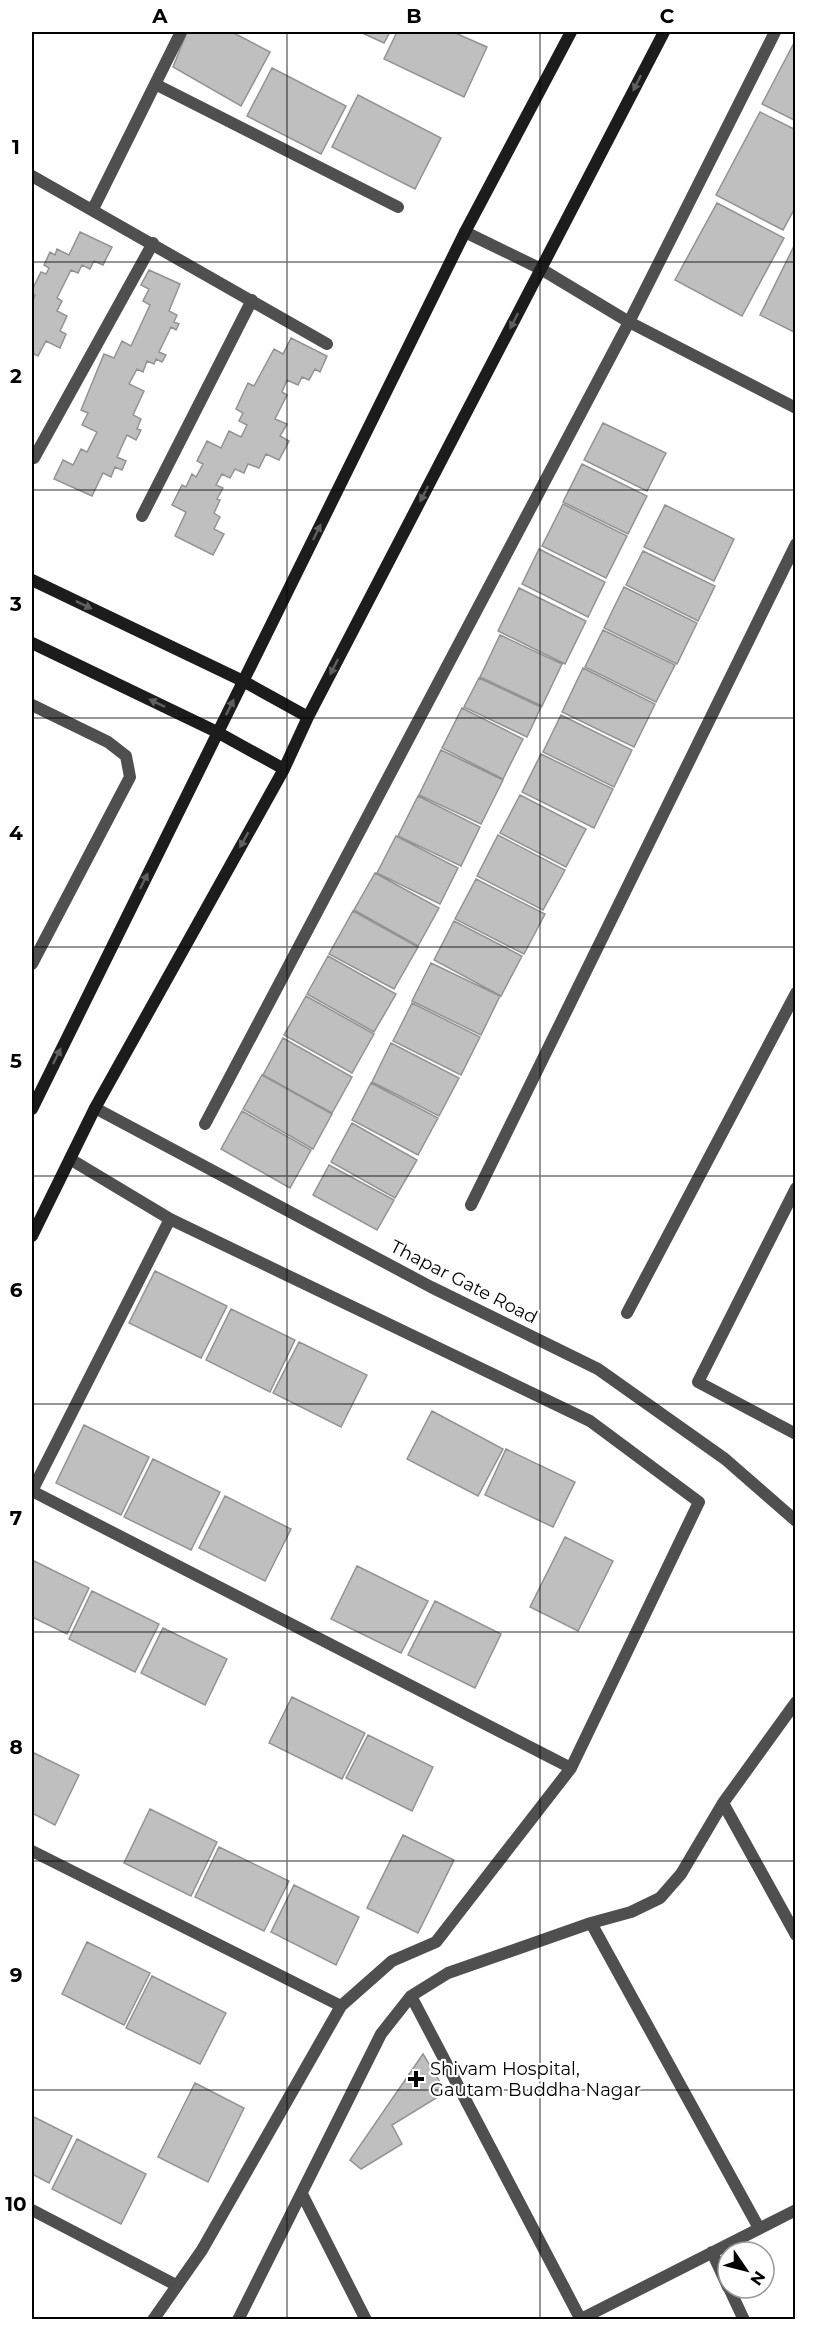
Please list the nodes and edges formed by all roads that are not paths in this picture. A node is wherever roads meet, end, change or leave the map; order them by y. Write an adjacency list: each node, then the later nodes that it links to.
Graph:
1 (181, 32): 5 (street)
2 (572, 32): 9 (street)
3 (664, 32): 11 (street, one-way to 11)
4 (775, 32): 13 (street)
5 (155, 84): 7 (street); 8 (street)
6 (32, 177): 8 (street)
7 (398, 207)
8 (93, 209): 10 (street)
9 (465, 232): 11 (street); 21 (street, one-way to 9)
10 (153, 243): 12 (street); 16 (street)
11 (541, 269): 13 (street); 23 (street, one-way to 23)
12 (252, 300): 14 (street); 17 (street)
13 (629, 322): 15 (street); 30 (street)
14 (327, 344)
15 (795, 408)
16 (34, 458)
17 (142, 516)
18 (795, 544): 33 (street)
19 (32, 579): 21 (street, one-way to 21)
20 (32, 643): 24 (street, one-way to 20)
21 (243, 681): 23 (street); 24 (street, one-way to 21)
22 (32, 705): 26 (street)
23 (308, 717): 25 (street)
24 (217, 732): 25 (street); 29 (street, one-way to 24)
25 (284, 769): 28 (street, one-way to 28)
26 (32, 964)
27 (795, 993): 36 (street)
28 (95, 1108): 31 (street); 38 (street, Thapar Gate Road)
29 (32, 1109)
30 (205, 1124)
31 (70, 1159): 34 (street); 35 (street)
32 (795, 1188): 37 (street)
33 (471, 1205)
34 (170, 1219): 40 (street); 40 (street)
35 (32, 1236)
36 (627, 1313)
37 (795, 1434)
38 (795, 1521)
39 (795, 1702): 41 (street)
40 (571, 1768): 46 (street)
41 (723, 1803): 43 (street); 44 (street)
42 (32, 1851): 46 (street)
43 (591, 1923): 45 (street); 50 (street)
44 (795, 1935)
45 (411, 1996): 47 (street); 58 (street)
46 (341, 2006): 53 (street)
47 (302, 2194): 56 (street); 57 (street)
48 (32, 2210): 53 (street)
49 (795, 2210): 50 (street)
50 (759, 2228): 51 (street)
51 (712, 2252): 52 (street); 58 (street)
52 (716, 2261)
53 (176, 2285): 55 (street)
54 (734, 2300): 59 (street)
55 (153, 2319)
56 (238, 2319)
57 (366, 2319)
58 (581, 2319)
59 (744, 2319)

